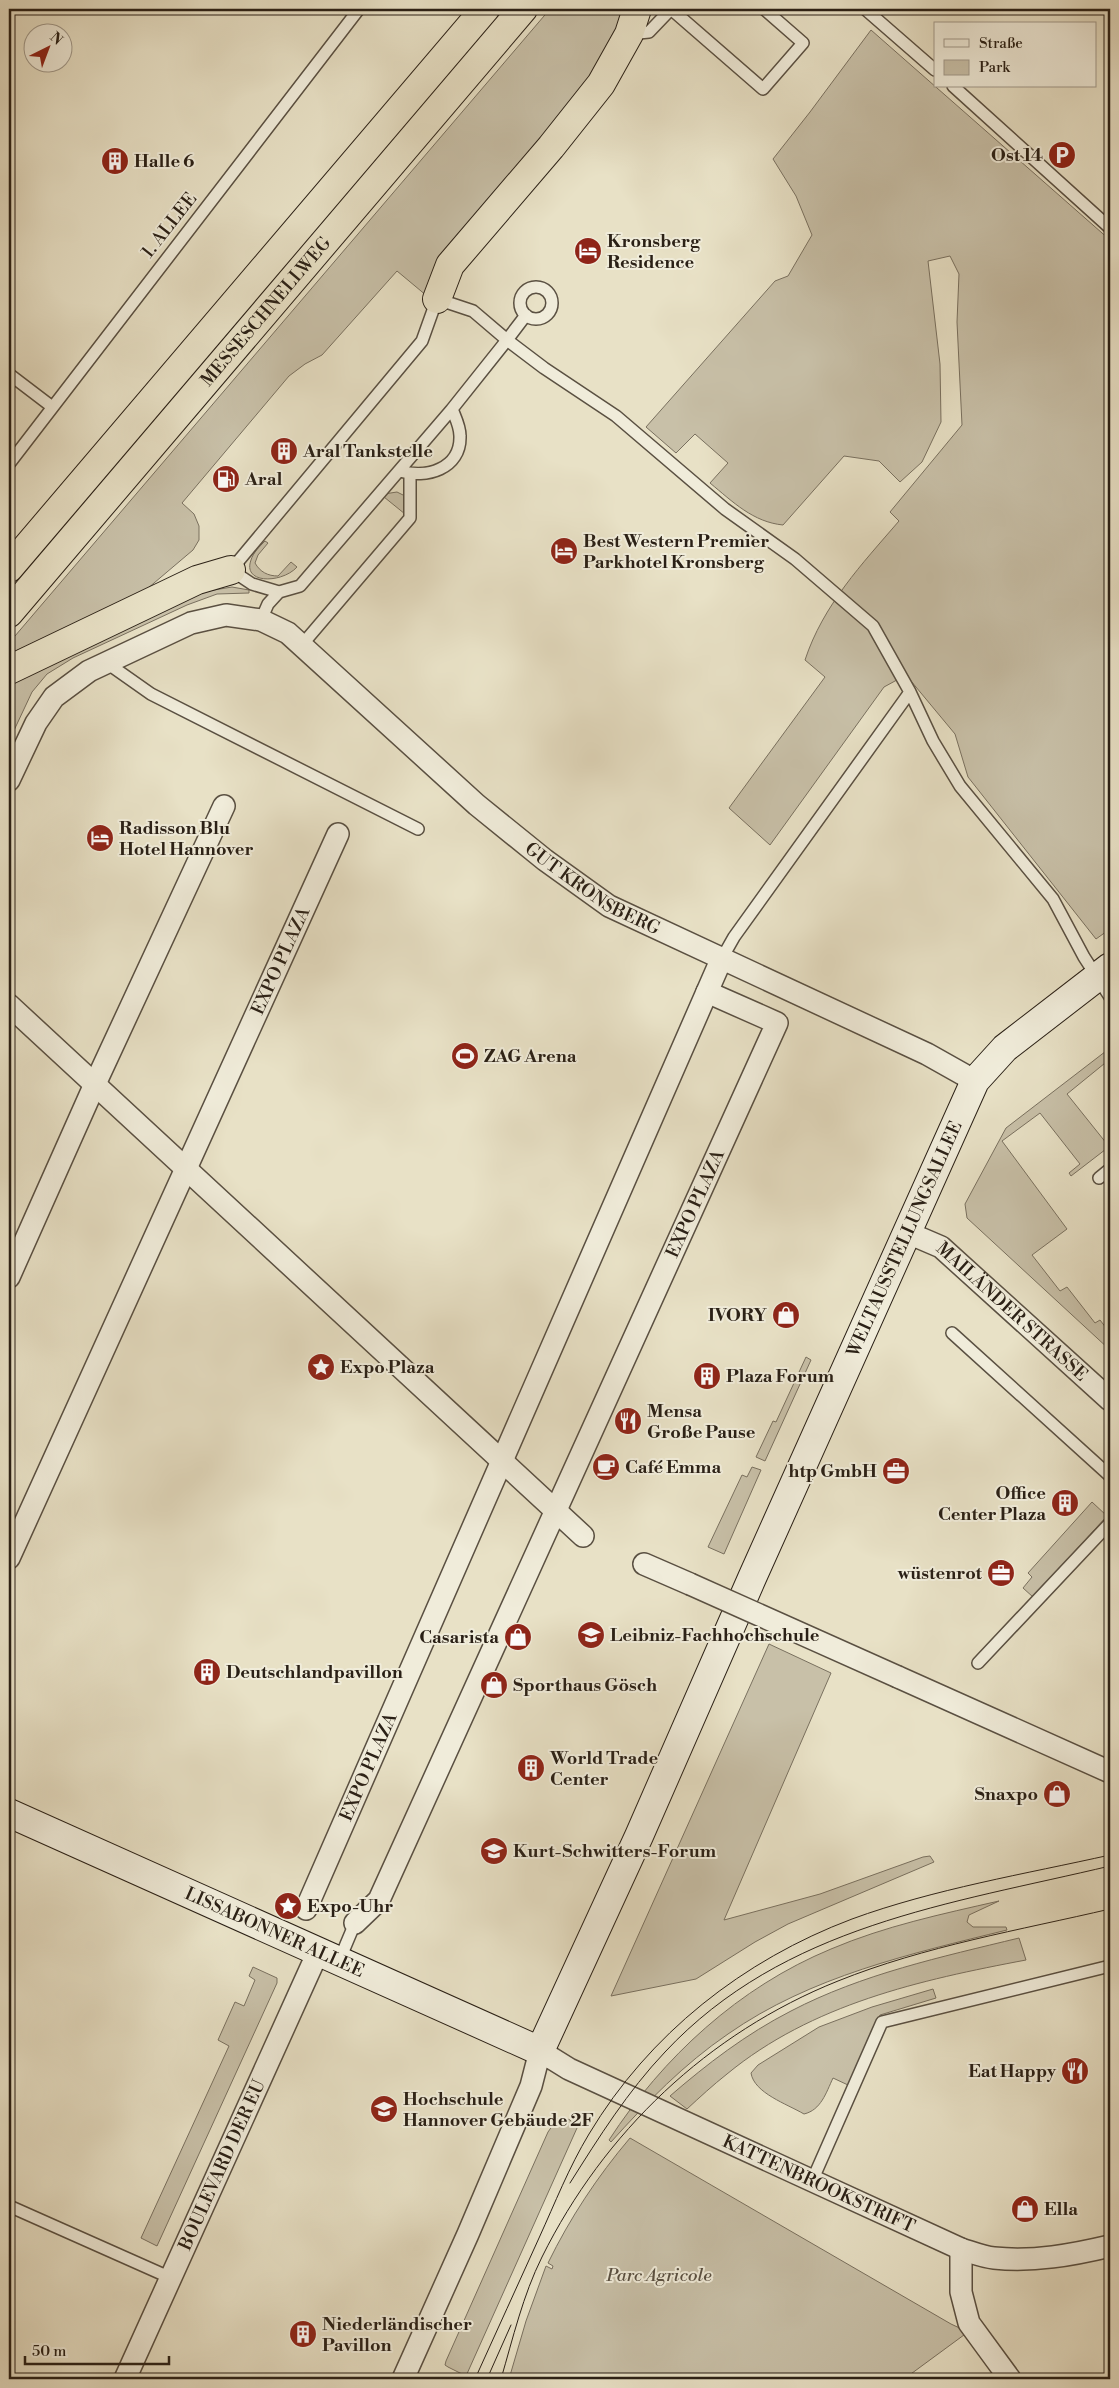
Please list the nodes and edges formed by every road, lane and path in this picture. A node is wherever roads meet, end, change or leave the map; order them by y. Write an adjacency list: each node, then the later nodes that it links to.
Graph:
1 (359, 9): 16 (lane, 1. ALLEE)
2 (485, 9): 20 (highway, MESSESCHNELLWEG)
3 (523, 9): 23 (highway, MESSESCHNELLWEG)
4 (636, 9): 8 (highway)
5 (671, 9): 6 (lane); 8 (lane)
6 (764, 9)
7 (865, 9): 9 (lane)
8 (629, 34): 12 (highway)
9 (934, 69)
10 (955, 88): 11 (lane)
11 (1110, 228)
12 (437, 299): 14 (lane); 21 (lane)
13 (526, 315): 14 (lane)
14 (506, 340): 17 (lane); 28 (lane)
15 (9, 374): 16 (lane)
16 (51, 406): 18 (lane, 1. ALLEE)
17 (452, 409): 19 (lane); 19 (lane)
18 (9, 464)
19 (405, 473): 22 (lane); 25 (lane)
20 (9, 568)
21 (231, 570): 22 (lane); 27 (highway)
22 (279, 592): 24 (lane)
23 (9, 613)
24 (261, 620): 25 (street, GUT KRONSBERG); 26 (street)
25 (301, 646): 33 (street, GUT KRONSBERG)
26 (107, 663): 29 (street); 31 (lane)
27 (9, 670)
28 (910, 692): 33 (lane); 34 (lane)
29 (9, 780)
30 (224, 806): 38 (street)
31 (418, 830)
32 (338, 834): 39 (street, EXPO PLAZA)
33 (721, 960): 35 (street, EXPO PLAZA); 37 (street, GUT KRONSBERG)
34 (1106, 980): 37 (main road, WELTAUSSTELLUNGSALLEE)
35 (707, 992): 46 (street, EXPO PLAZA); 48 (street, EXPO PLAZA)
36 (9, 1005): 38 (street)
37 (975, 1081): 42 (main road, WELTAUSSTELLUNGSALLEE)
38 (95, 1084): 39 (street); 43 (street)
39 (186, 1168): 46 (street); 51 (street, EXPO PLAZA)
40 (1110, 1169): 41 (lane)
41 (1099, 1178)
42 (906, 1232): 45 (street, MAILÄNDER STRASSE); 60 (main road, WELTAUSSTELLUNGSALLEE)
43 (9, 1277)
44 (952, 1334): 47 (lane)
45 (1110, 1400)
46 (502, 1460): 48 (street); 56 (street, EXPO PLAZA)
47 (1110, 1476)
48 (556, 1510): 50 (street); 57 (street, EXPO PLAZA)
49 (1110, 1523): 53 (lane)
50 (583, 1536)
51 (9, 1558)
52 (644, 1564): 54 (street, bridge)
53 (978, 1664)
54 (1110, 1772)
55 (9, 1813): 58 (main road, LISSABONNER ALLEE)
56 (306, 1910)
57 (355, 1923): 58 (lane)
58 (328, 1956): 60 (main road, LISSABONNER ALLEE); 65 (street, BOULEVARD DER EU)
59 (1110, 1966): 61 (lane)
60 (540, 2051): 61 (street, KATTENBROOKSTRIFT); 67 (street)
61 (812, 2181): 64 (street, KATTENBROOKSTRIFT)
62 (9, 2206): 65 (lane)
63 (1110, 2246): 64 (street, KATTENBROOKSTRIFT)
64 (960, 2249): 68 (street)
65 (171, 2278): 66 (street, BOULEVARD DER EU)
66 (125, 2379)
67 (402, 2379)
68 (1010, 2379)

